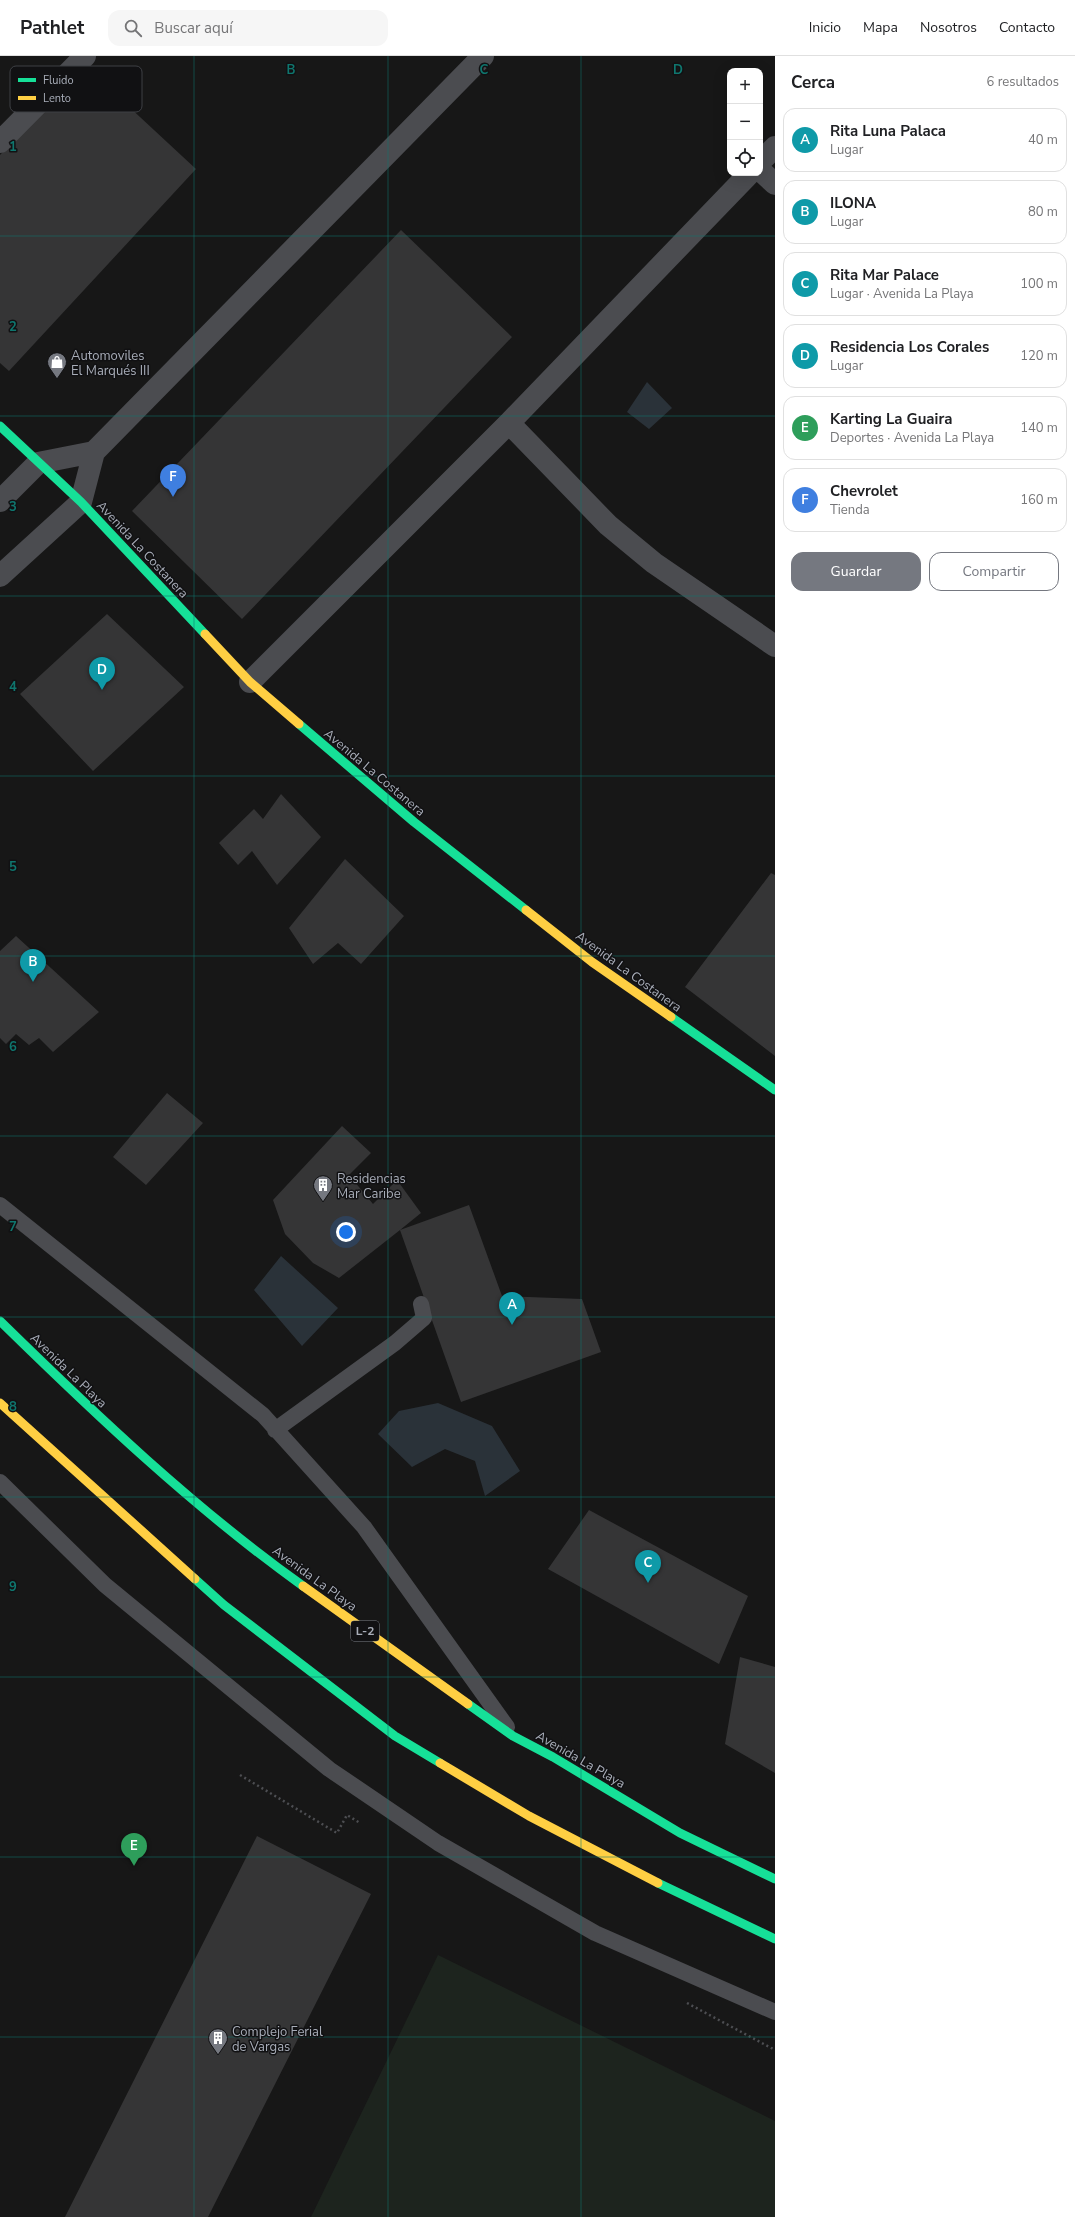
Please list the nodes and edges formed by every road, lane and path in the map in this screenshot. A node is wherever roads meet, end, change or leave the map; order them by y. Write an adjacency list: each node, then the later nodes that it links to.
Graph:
1 (85, 56): 3 (street)
2 (483, 56): 13 (street)
3 (75, 66)
4 (30, 112): 5 (street)
5 (0, 142)
6 (775, 147): 7 (street)
7 (763, 159)
8 (763, 173): 10 (street)
9 (747, 176): 11 (street)
10 (775, 184)
11 (509, 423): 18 (street); 19 (street)
12 (0, 426): 14 (main road, Avenida La Costanera)
13 (94, 452): 14 (street); 16 (street)
14 (38, 462): 15 (street); 16 (main road, Avenida La Costanera)
15 (0, 501)
16 (80, 502): 17 (street); 19 (main road, Avenida La Costanera)
17 (0, 576)
18 (775, 646)
19 (250, 682): 20 (main road, Avenida La Costanera)
20 (775, 1090)
21 (0, 1205): 25 (lane)
22 (421, 1304): 25 (lane)
23 (0, 1321): 27 (main road, Avenida La Playa / L-2)
24 (0, 1403): 29 (main road)
25 (275, 1430): 27 (lane)
26 (0, 1482): 30 (lane)
27 (513, 1736): 28 (main road, Avenida La Playa / L-2)
28 (775, 1879)
29 (775, 1939)
30 (775, 2012)

